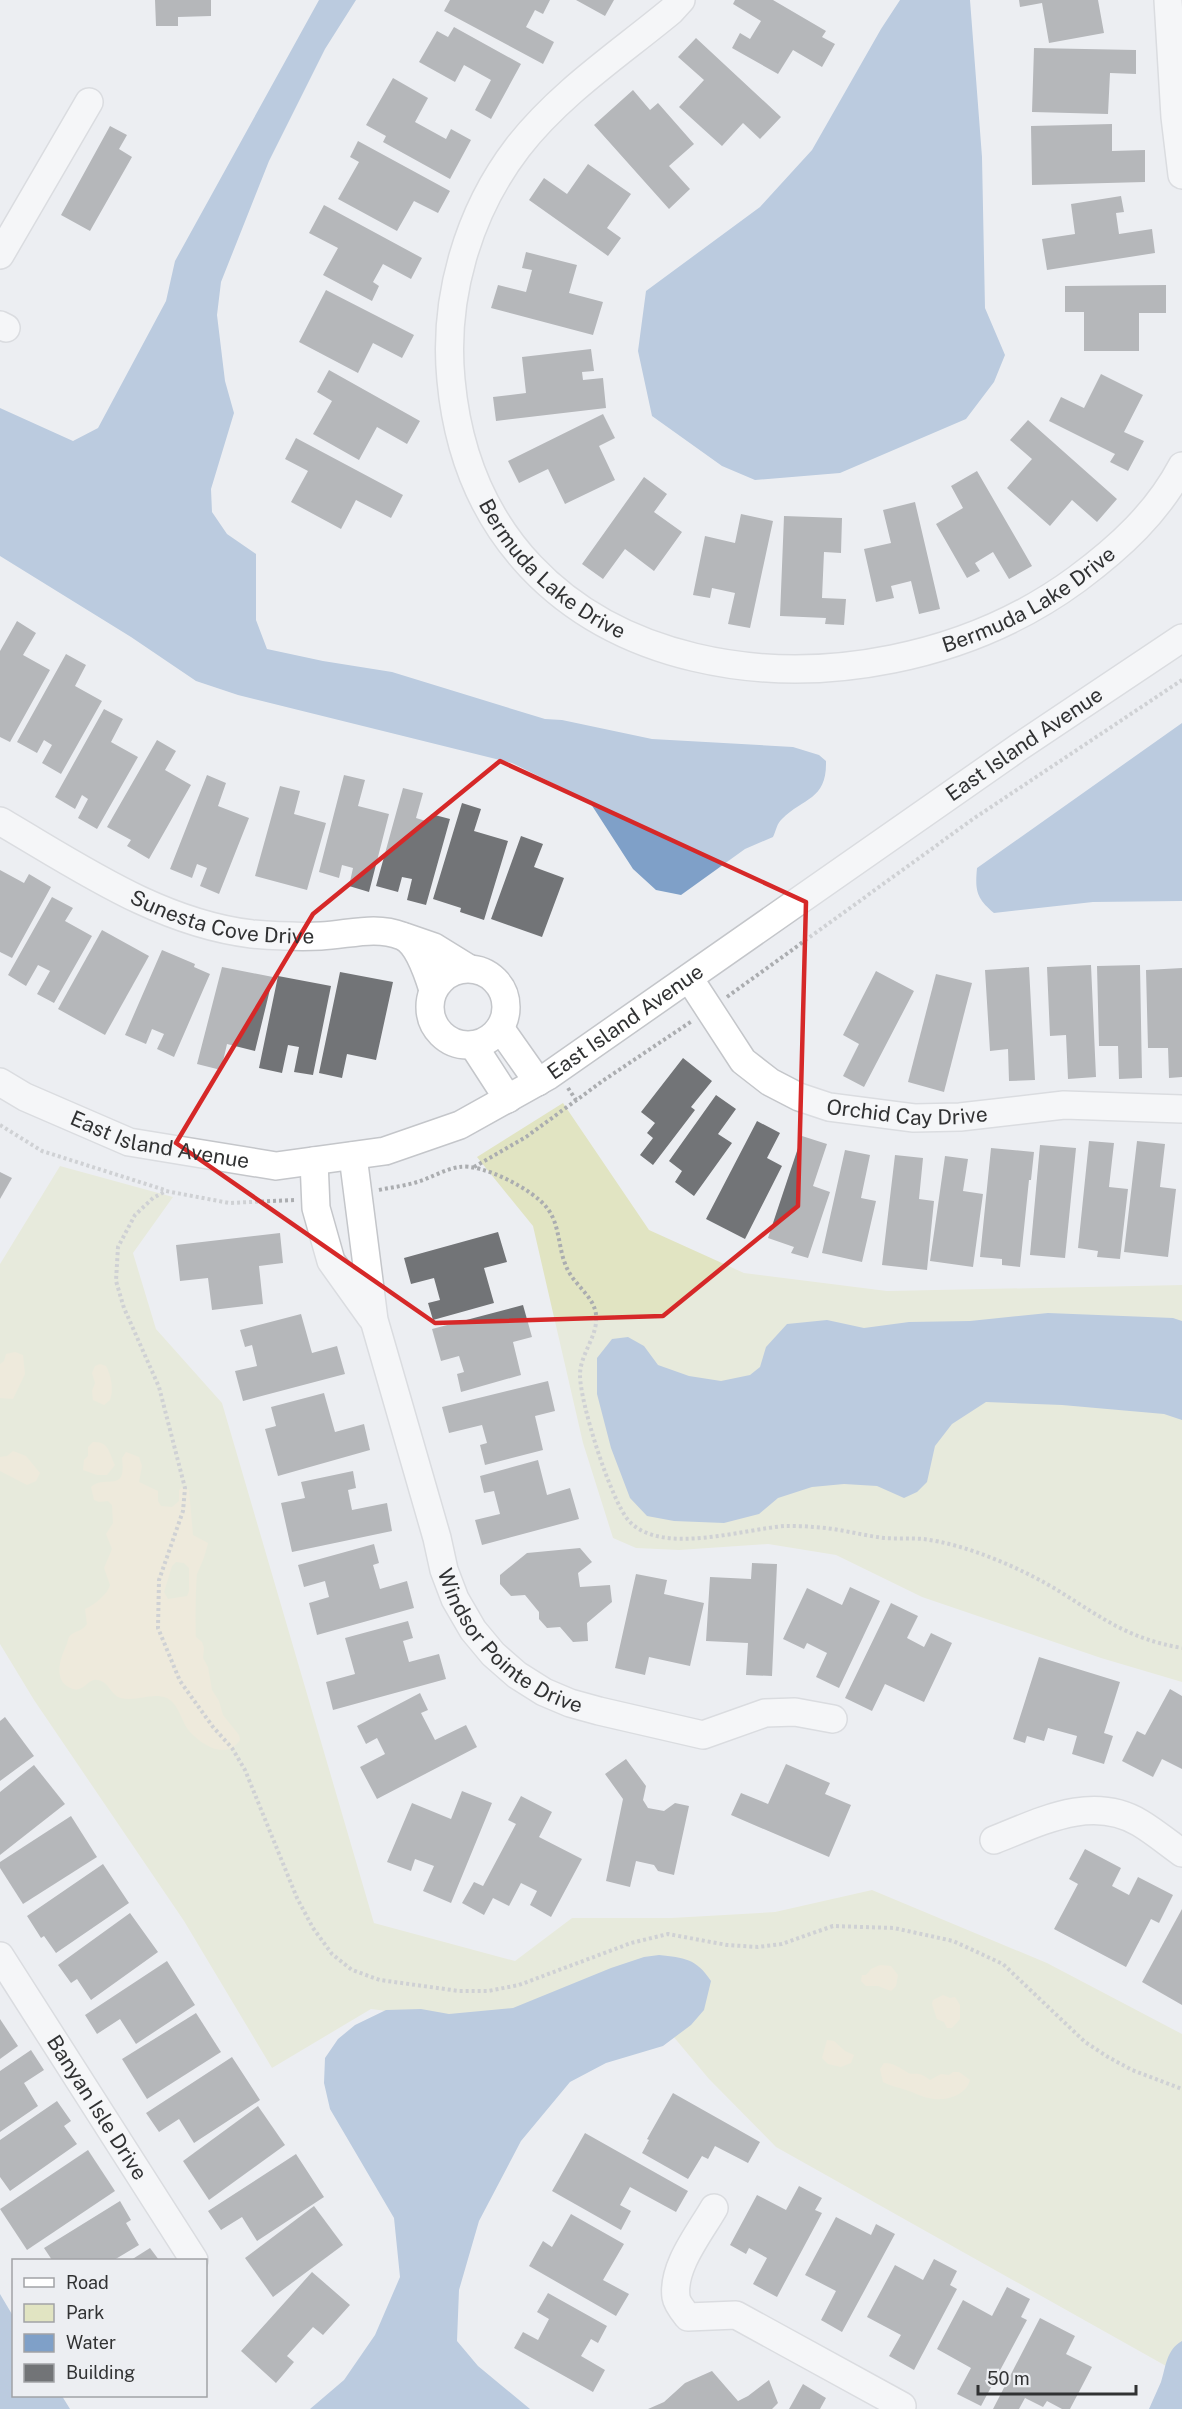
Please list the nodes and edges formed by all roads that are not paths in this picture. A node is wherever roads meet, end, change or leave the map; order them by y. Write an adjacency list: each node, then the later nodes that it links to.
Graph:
1 (681, 0): 6 (street, Bermuda Lake Drive)
2 (1168, 0): 4 (street)
3 (89, 102): 5 (street)
4 (1182, 175)
5 (0, 255)
6 (1182, 466)
7 (1182, 638): 11 (street, East Island Avenue)
8 (0, 821): 9 (street, Sunesta Cove Drive)
9 (405, 938): 10 (street, Sunesta Cove Drive); 12 (street)
10 (468, 968): 12 (street); 13 (street)
11 (689, 978): 16 (street, East Island Avenue); 18 (street, Orchid Cay Drive)
12 (433, 990): 14 (street)
13 (500, 1028): 14 (street); 16 (street)
14 (473, 1045): 17 (street)
15 (0, 1082): 20 (street, East Island Avenue)
16 (538, 1082): 17 (street, East Island Avenue)
17 (508, 1099): 19 (street, East Island Avenue)
18 (1182, 1109)
19 (353, 1156): 20 (street, East Island Avenue); 21 (street, Windsor Pointe Drive)
20 (314, 1161): 21 (street, Windsor Pointe Drive)
21 (374, 1320): 22 (street, Windsor Pointe Drive)
22 (833, 1719)
23 (993, 1840): 24 (street)
24 (1182, 1853)
25 (0, 1956): 27 (street, Banyan Isle Drive)
26 (714, 2208): 28 (street)
27 (193, 2259)
28 (900, 2409)

